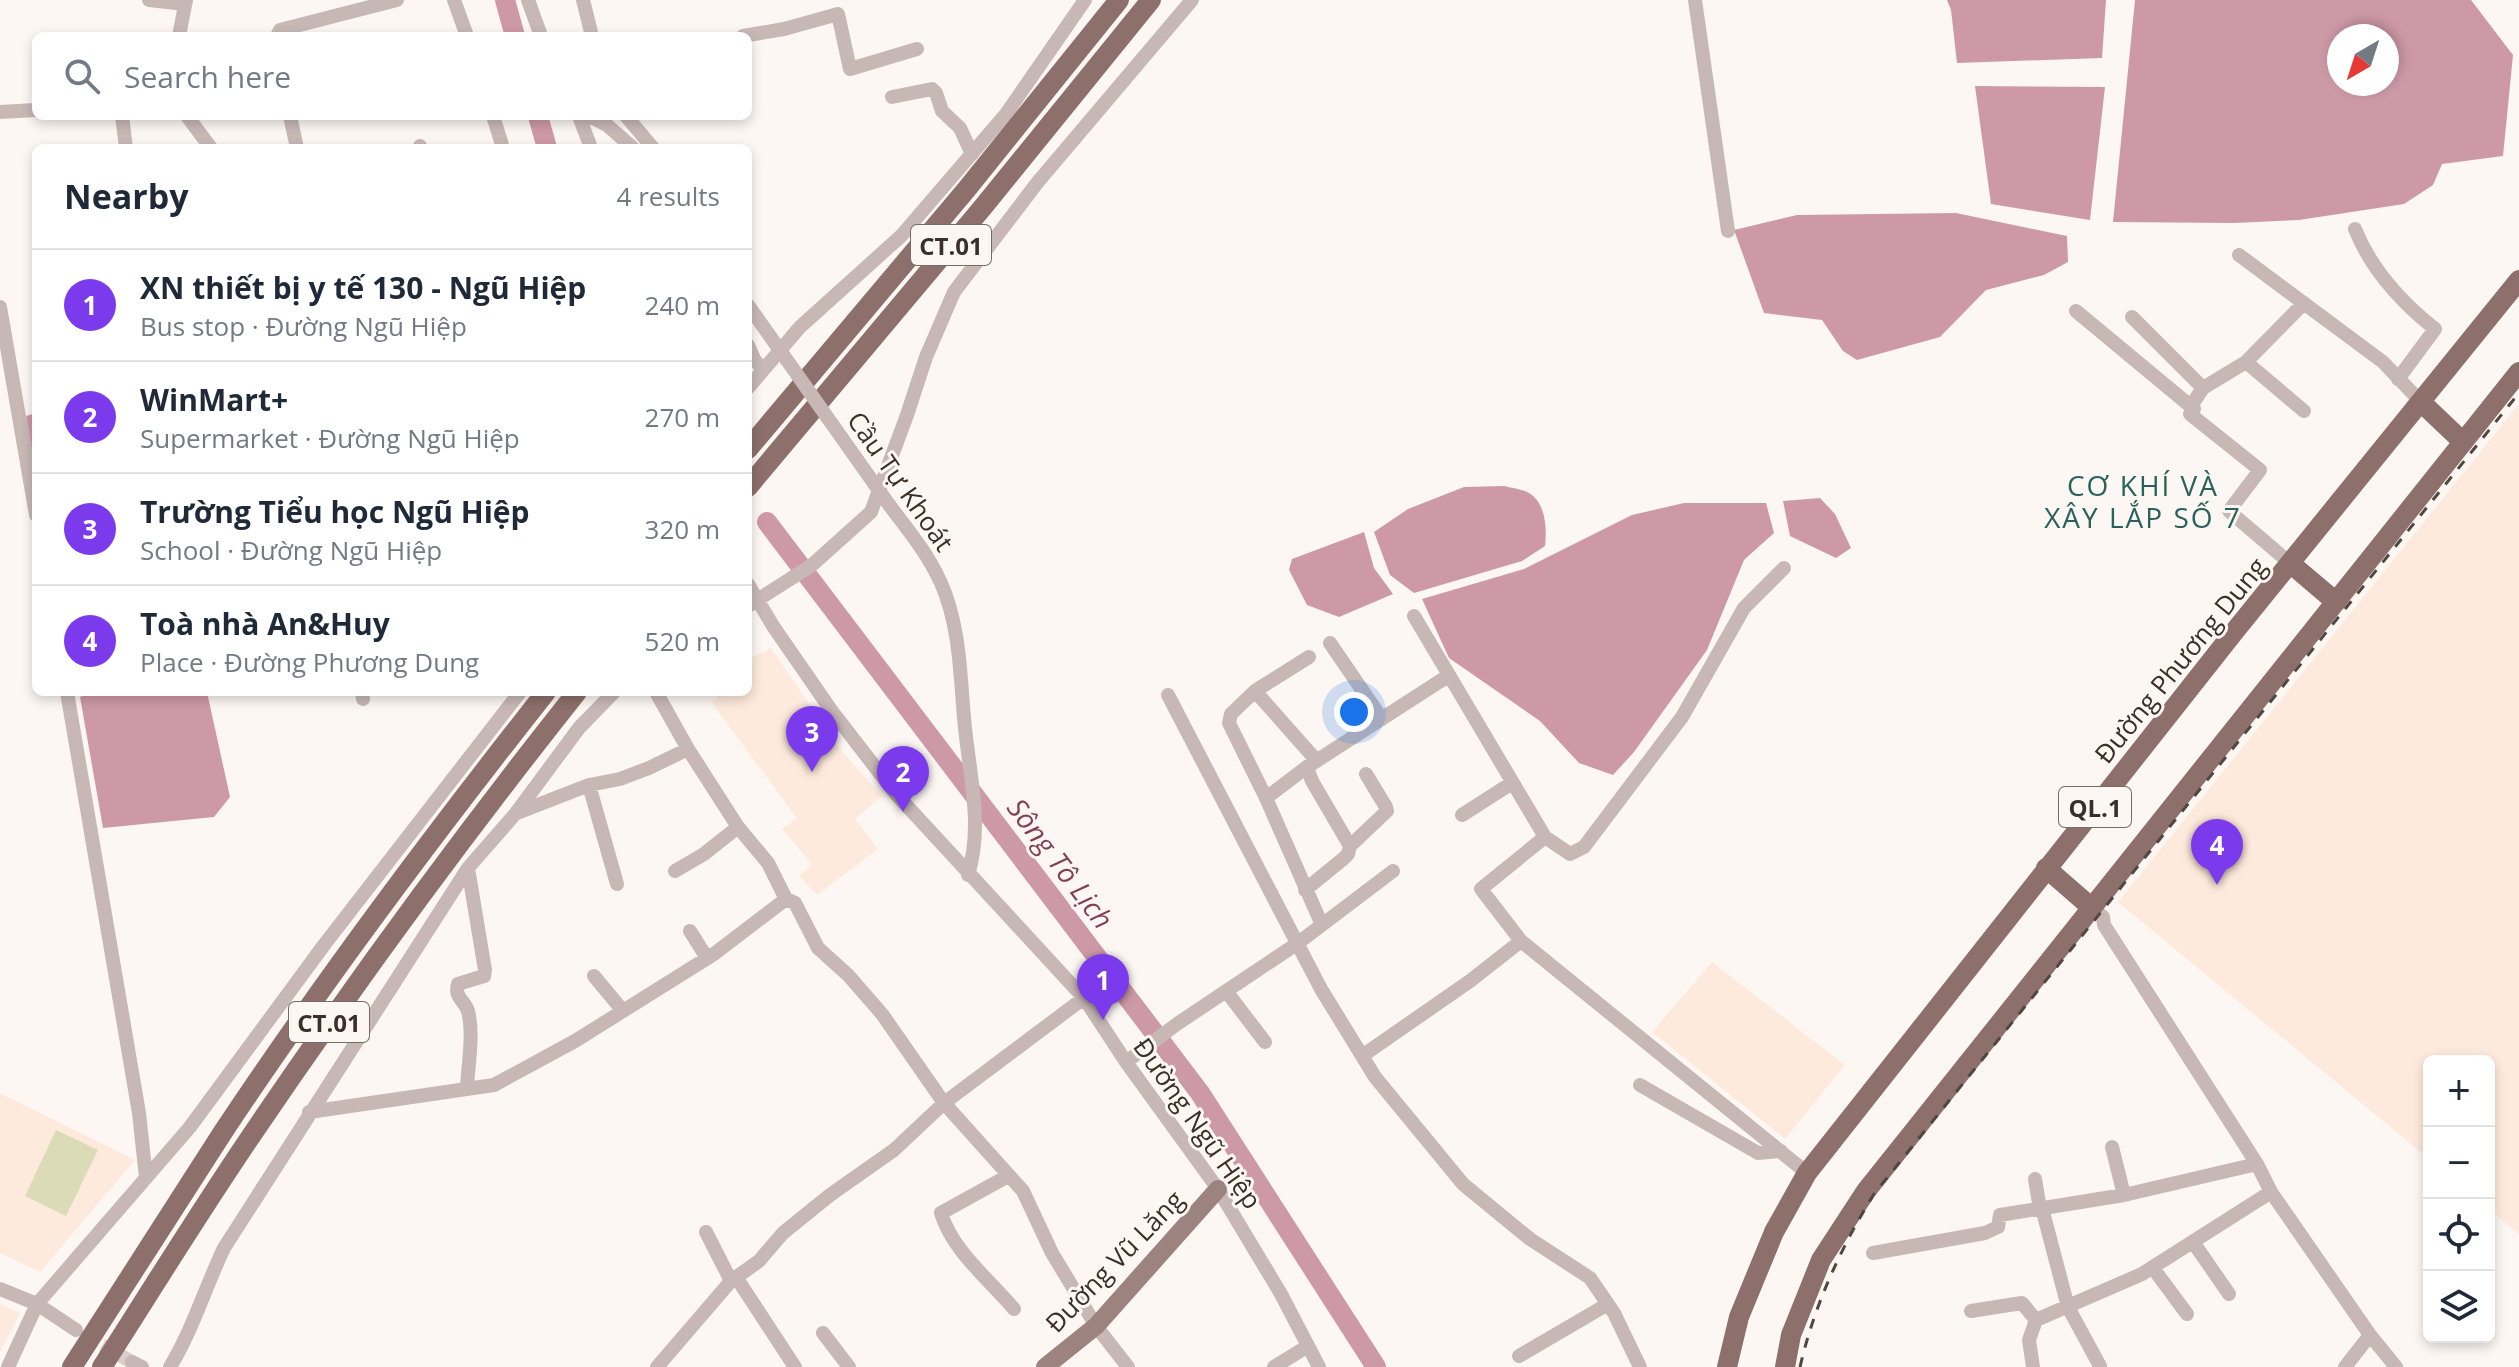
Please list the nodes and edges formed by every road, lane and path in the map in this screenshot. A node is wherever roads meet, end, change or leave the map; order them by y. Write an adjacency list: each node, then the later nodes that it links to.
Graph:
1 (149, 0): 11 (street)
2 (397, 0): 14 (street)
3 (454, 0): 15 (street)
4 (528, 0): 16 (street)
5 (583, 0): 17 (street)
6 (1085, 0): 37 (street)
7 (1119, 0): 58 (highway, CT.01)
8 (1151, 0): 59 (highway, CT.01)
9 (1192, 0): 64 (street)
10 (1695, 0): 39 (street)
11 (185, 2): 13 (street)
12 (836, 7): 18 (street); 19 (street)
13 (180, 32)
14 (279, 32)
15 (466, 32)
16 (540, 32)
17 (591, 32)
18 (752, 34)
19 (917, 49)
20 (892, 97): 37 (street)
21 (32, 110): 22 (street)
22 (0, 112)
23 (122, 120): 30 (street)
24 (190, 120): 31 (street)
25 (291, 120): 32 (street)
26 (494, 120): 33 (street)
27 (580, 120): 34 (street)
28 (629, 120): 36 (street)
29 (615, 124): 35 (street)
30 (126, 144)
31 (208, 144)
32 (296, 144)
33 (502, 144)
34 (590, 144)
35 (630, 144)
36 (650, 144)
37 (972, 154): 49 (street)
38 (2355, 229): 51 (street)
39 (1728, 231)
40 (2239, 255): 42 (street)
41 (2519, 280): 54 (highway, Đường Phương Dung / QL.1)
42 (2304, 303): 48 (street); 51 (street)
43 (0, 307): 60 (street)
44 (752, 311): 93 (street, Cầu Tự Khoát, bridge)
45 (2076, 311): 55 (street)
46 (2132, 317): 53 (street)
47 (752, 354): 49 (street)
48 (2246, 362): 53 (street); 56 (street)
49 (764, 369): 52 (street)
50 (2519, 372): 57 (highway, QL.1)
51 (2398, 379): 54 (street)
52 (752, 383)
53 (2203, 388): 55 (street)
54 (2421, 402): 57 (highway); 61 (highway, Đường Phương Dung / QL.1)
55 (2191, 406): 61 (street)
56 (2304, 411)
57 (2463, 442): 63 (highway, QL.1)
58 (752, 444)
59 (752, 482)
60 (32, 492)
61 (2291, 564): 63 (highway); 90 (highway, Đường Phương Dung / QL.1)
62 (1784, 568): 87 (street)
63 (2336, 602): 97 (highway, QL.1)
64 (753, 603): 93 (street, Đường Ngũ Hiệp)
65 (1414, 616): 68 (street)
66 (1330, 643): 77 (street)
67 (1309, 657): 69 (street)
68 (1448, 676): 77 (street); 81 (street)
69 (1255, 691): 79 (street); 83 (street)
70 (1168, 695): 101 (street)
71 (68, 696): 119 (street)
72 (517, 696): 119 (street)
73 (543, 696): 147 (highway, CT.01)
74 (574, 696): 148 (highway, CT.01)
75 (610, 696): 84 (street)
76 (658, 696): 78 (street)
77 (1382, 719): 79 (street)
78 (688, 749): 82 (street); 86 (street)
79 (1312, 764): 83 (street); 88 (street)
80 (1366, 774): 88 (street)
81 (1512, 783): 85 (street); 87 (street)
82 (589, 785): 84 (street); 94 (street)
83 (1266, 798): 95 (street)
84 (516, 813): 89 (street)
85 (1462, 815)
86 (738, 827): 91 (street); 96 (street)
87 (1545, 837): 100 (street)
88 (1350, 846): 95 (street)
89 (468, 868): 111 (street); 113 (street)
90 (2046, 868): 97 (highway); 117 (highway, Đường Phương Dung / QL.1)
91 (675, 871)
92 (1393, 871): 98 (street)
93 (968, 875): 105 (street, Đường Ngũ Hiệp)
94 (617, 884)
95 (1305, 890): 98 (street)
96 (786, 899): 102 (street); 112 (street)
97 (2092, 908): 116 (street); 159 (highway, QL.1)
98 (1322, 925): 101 (street)
99 (690, 931): 102 (street)
100 (1521, 941): 108 (street); 115 (street)
101 (1298, 943): 104 (street); 108 (street)
102 (707, 958): 106 (street)
103 (594, 976): 106 (street)
104 (1226, 991): 107 (street); 109 (street)
105 (1084, 998): 109 (street, Đường Ngũ Hiệp); 112 (street)
106 (623, 1011): 111 (street)
107 (1265, 1042)
108 (1362, 1056): 133 (street)
109 (1132, 1058): 121 (street, Đường Ngũ Hiệp)
110 (1640, 1085): 115 (street)
111 (467, 1088): 113 (street)
112 (944, 1103): 118 (street); 129 (street)
113 (309, 1112): 149 (street)
114 (2112, 1147): 123 (street)
115 (1781, 1151): 117 (street)
116 (2257, 1164): 122 (street); 123 (street)
117 (1807, 1173): 158 (highway, Đường Phương Dung / QL.1)
118 (1008, 1176): 135 (street); 139 (street)
119 (146, 1178): 132 (street)
120 (2035, 1179): 124 (street)
121 (1218, 1189): 139 (main road, Đường Vũ Lăng); 143 (street, Đường Ngũ Hiệp)
122 (2271, 1192): 126 (street); 142 (street)
123 (2124, 1195): 124 (street)
124 (2041, 1208): 127 (street); 134 (street)
125 (706, 1232): 129 (street)
126 (2193, 1242): 128 (street); 131 (street)
127 (1873, 1253)
128 (2153, 1268): 134 (street); 137 (street)
129 (733, 1279): 150 (street); 151 (street)
130 (0, 1289): 132 (street)
131 (2229, 1294)
132 (37, 1304): 140 (street); 146 (street)
133 (1608, 1304): 144 (street); 157 (street)
134 (2068, 1307): 138 (street); 145 (street)
135 (1014, 1309)
136 (1971, 1311): 138 (street)
137 (2187, 1314)
138 (2036, 1320): 160 (street)
139 (1096, 1326): 153 (main road, Đường Vũ Lăng); 154 (street)
140 (76, 1330)
141 (823, 1333): 152 (street)
142 (2370, 1335): 161 (street); 162 (street)
143 (1308, 1346): 155 (street); 156 (street, Đường Ngũ Hiệp)
144 (1519, 1356)
145 (2100, 1366)
146 (8, 1367)
147 (72, 1367)
148 (102, 1367)
149 (170, 1367)
150 (657, 1367)
151 (795, 1367)
152 (849, 1367)
153 (1045, 1367)
154 (1128, 1367)
155 (1274, 1367)
156 (1319, 1367)
157 (1640, 1367)
158 (1727, 1367)
159 (1785, 1367)
160 (2033, 1367)
161 (2345, 1367)
162 (2396, 1367)

